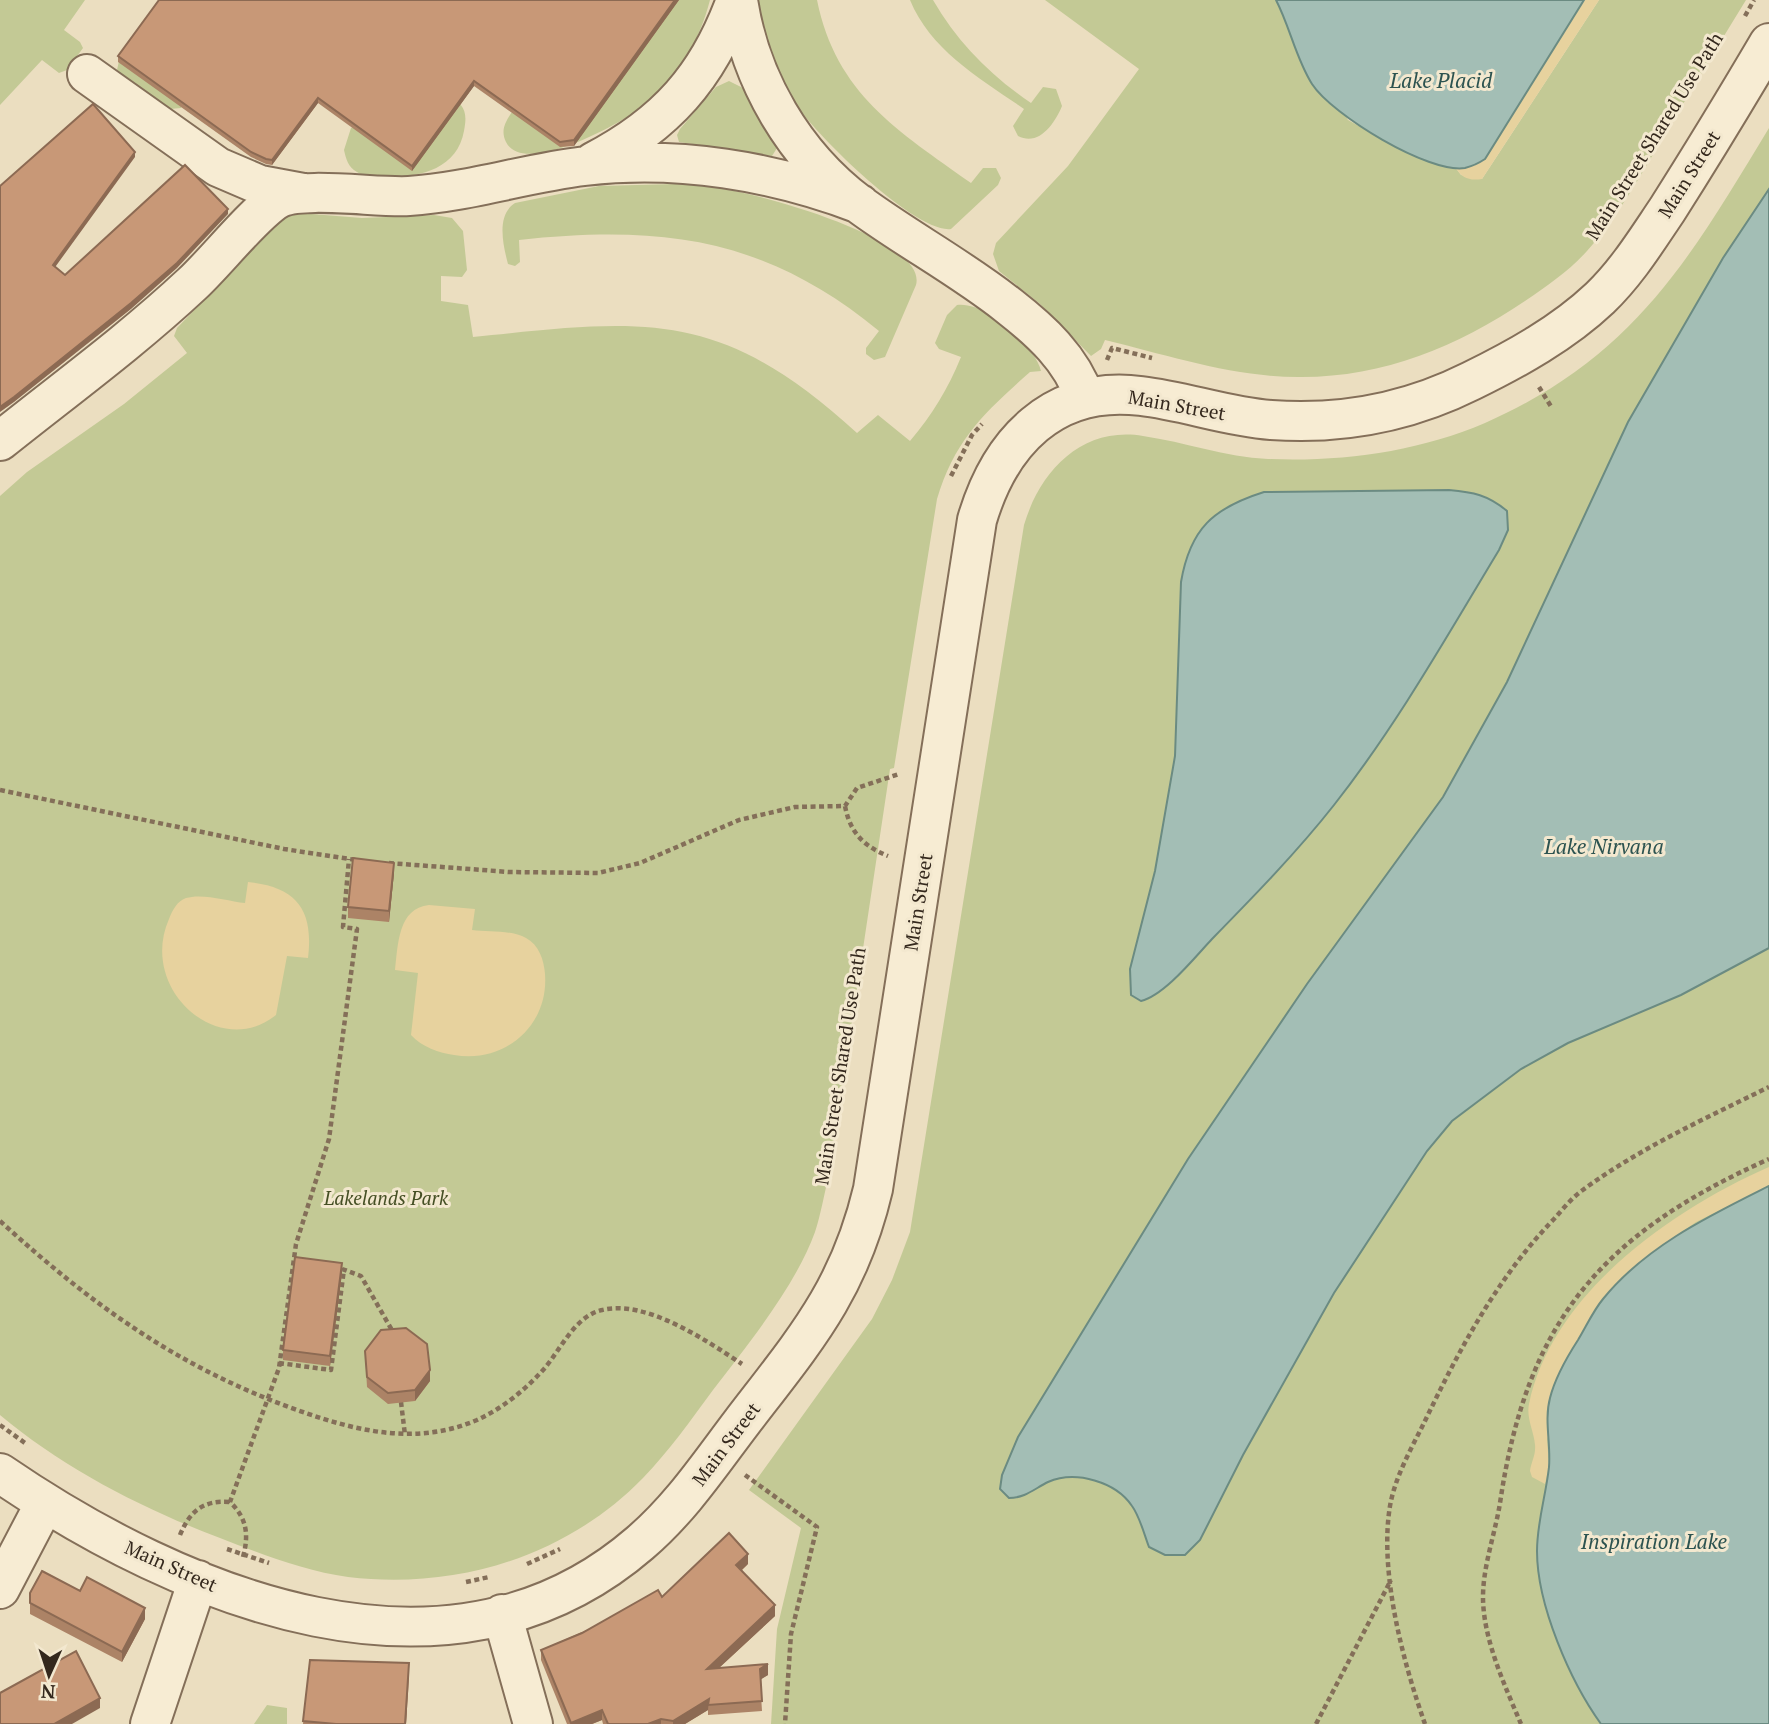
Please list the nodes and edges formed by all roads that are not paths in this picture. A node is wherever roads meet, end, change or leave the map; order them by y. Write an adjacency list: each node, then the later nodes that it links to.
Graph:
1 (737, 0): 4 (street); 6 (street)
2 (1755, 32): 7 (street, Main Street)
3 (87, 74): 5 (street)
4 (585, 166): 5 (street); 6 (street)
5 (303, 193): 8 (street)
6 (860, 204): 7 (street)
7 (1085, 398): 13 (street, Main Street)
8 (0, 441)
9 (0, 1473): 10 (street, Main Street)
10 (45, 1503): 11 (street, Main Street); 12 (street)
11 (199, 1580): 13 (street, Main Street); 14 (street)
12 (0, 1589)
13 (502, 1614): 15 (street)
14 (150, 1724)
15 (533, 1724)

